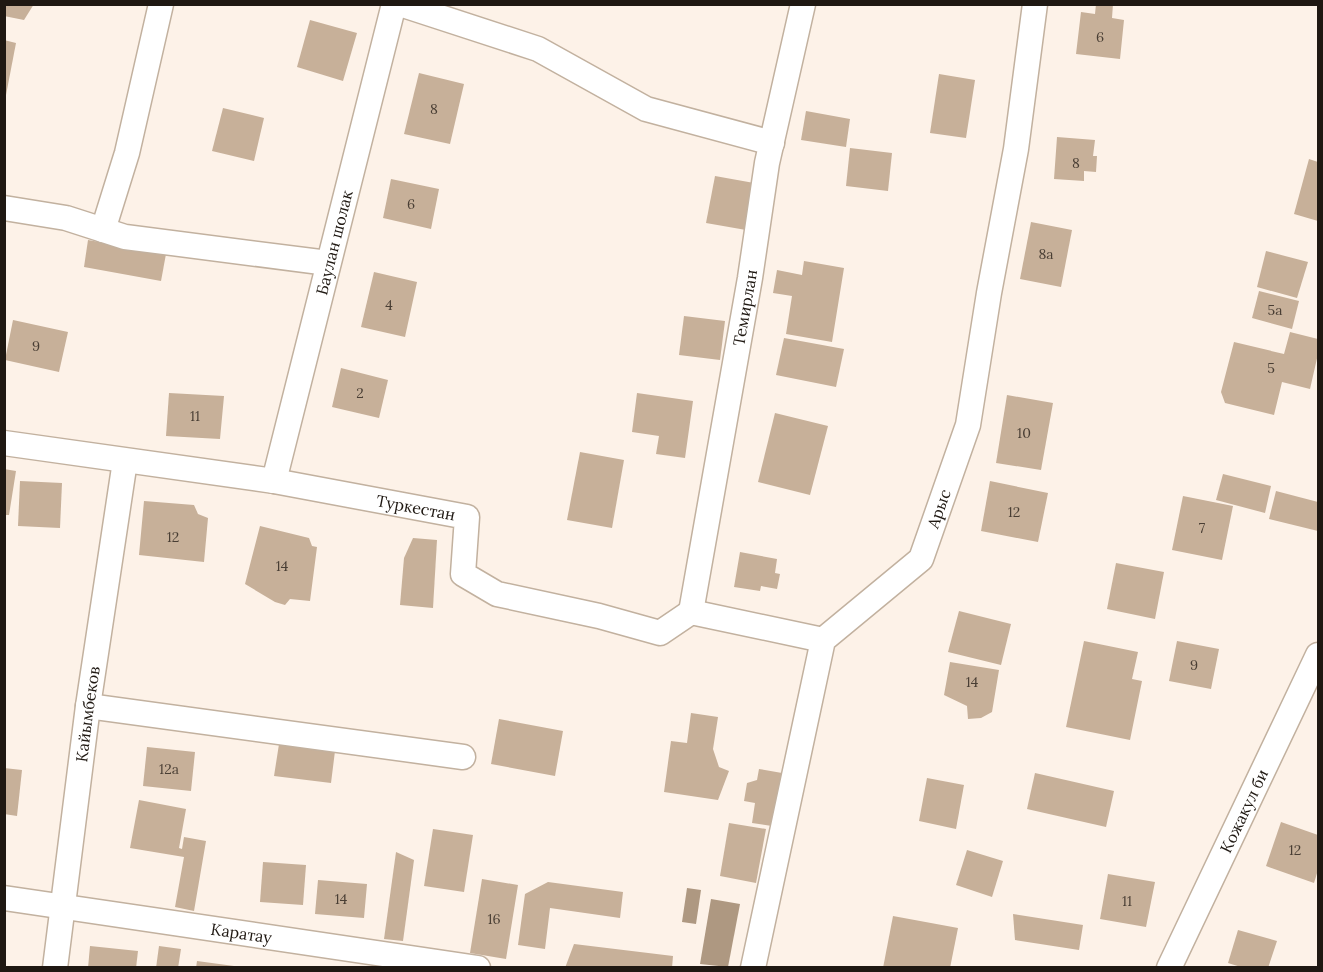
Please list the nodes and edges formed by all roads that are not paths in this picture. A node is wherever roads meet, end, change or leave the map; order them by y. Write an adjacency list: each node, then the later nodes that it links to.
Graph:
1 (160, 4): 8 (street)
2 (394, 4): 9 (street, Баулан шолак)
3 (400, 4): 6 (street)
4 (803, 4): 6 (street, Темирлан)
5 (1035, 4): 14 (street, Арыс)
6 (772, 143): 13 (street, Темирлан)
7 (4, 208): 8 (street)
8 (104, 230): 9 (street)
9 (328, 263): 12 (street, Баулан шолак)
10 (4, 443): 11 (street, Туркестан)
11 (125, 461): 12 (street, Туркестан); 16 (street, Кайымбеков)
12 (274, 481): 13 (street, Туркестан)
13 (691, 612): 14 (street)
14 (823, 640): 22 (street)
15 (1318, 655): 23 (street, Кожакул би)
16 (88, 706): 17 (street); 19 (street, Кайымбеков)
17 (463, 758)
18 (4, 898): 19 (street, Каратау)
19 (63, 906): 20 (street, Кайымбеков); 21 (street, Каратау)
20 (55, 968)
21 (478, 968)
22 (753, 968)
23 (1169, 968)

